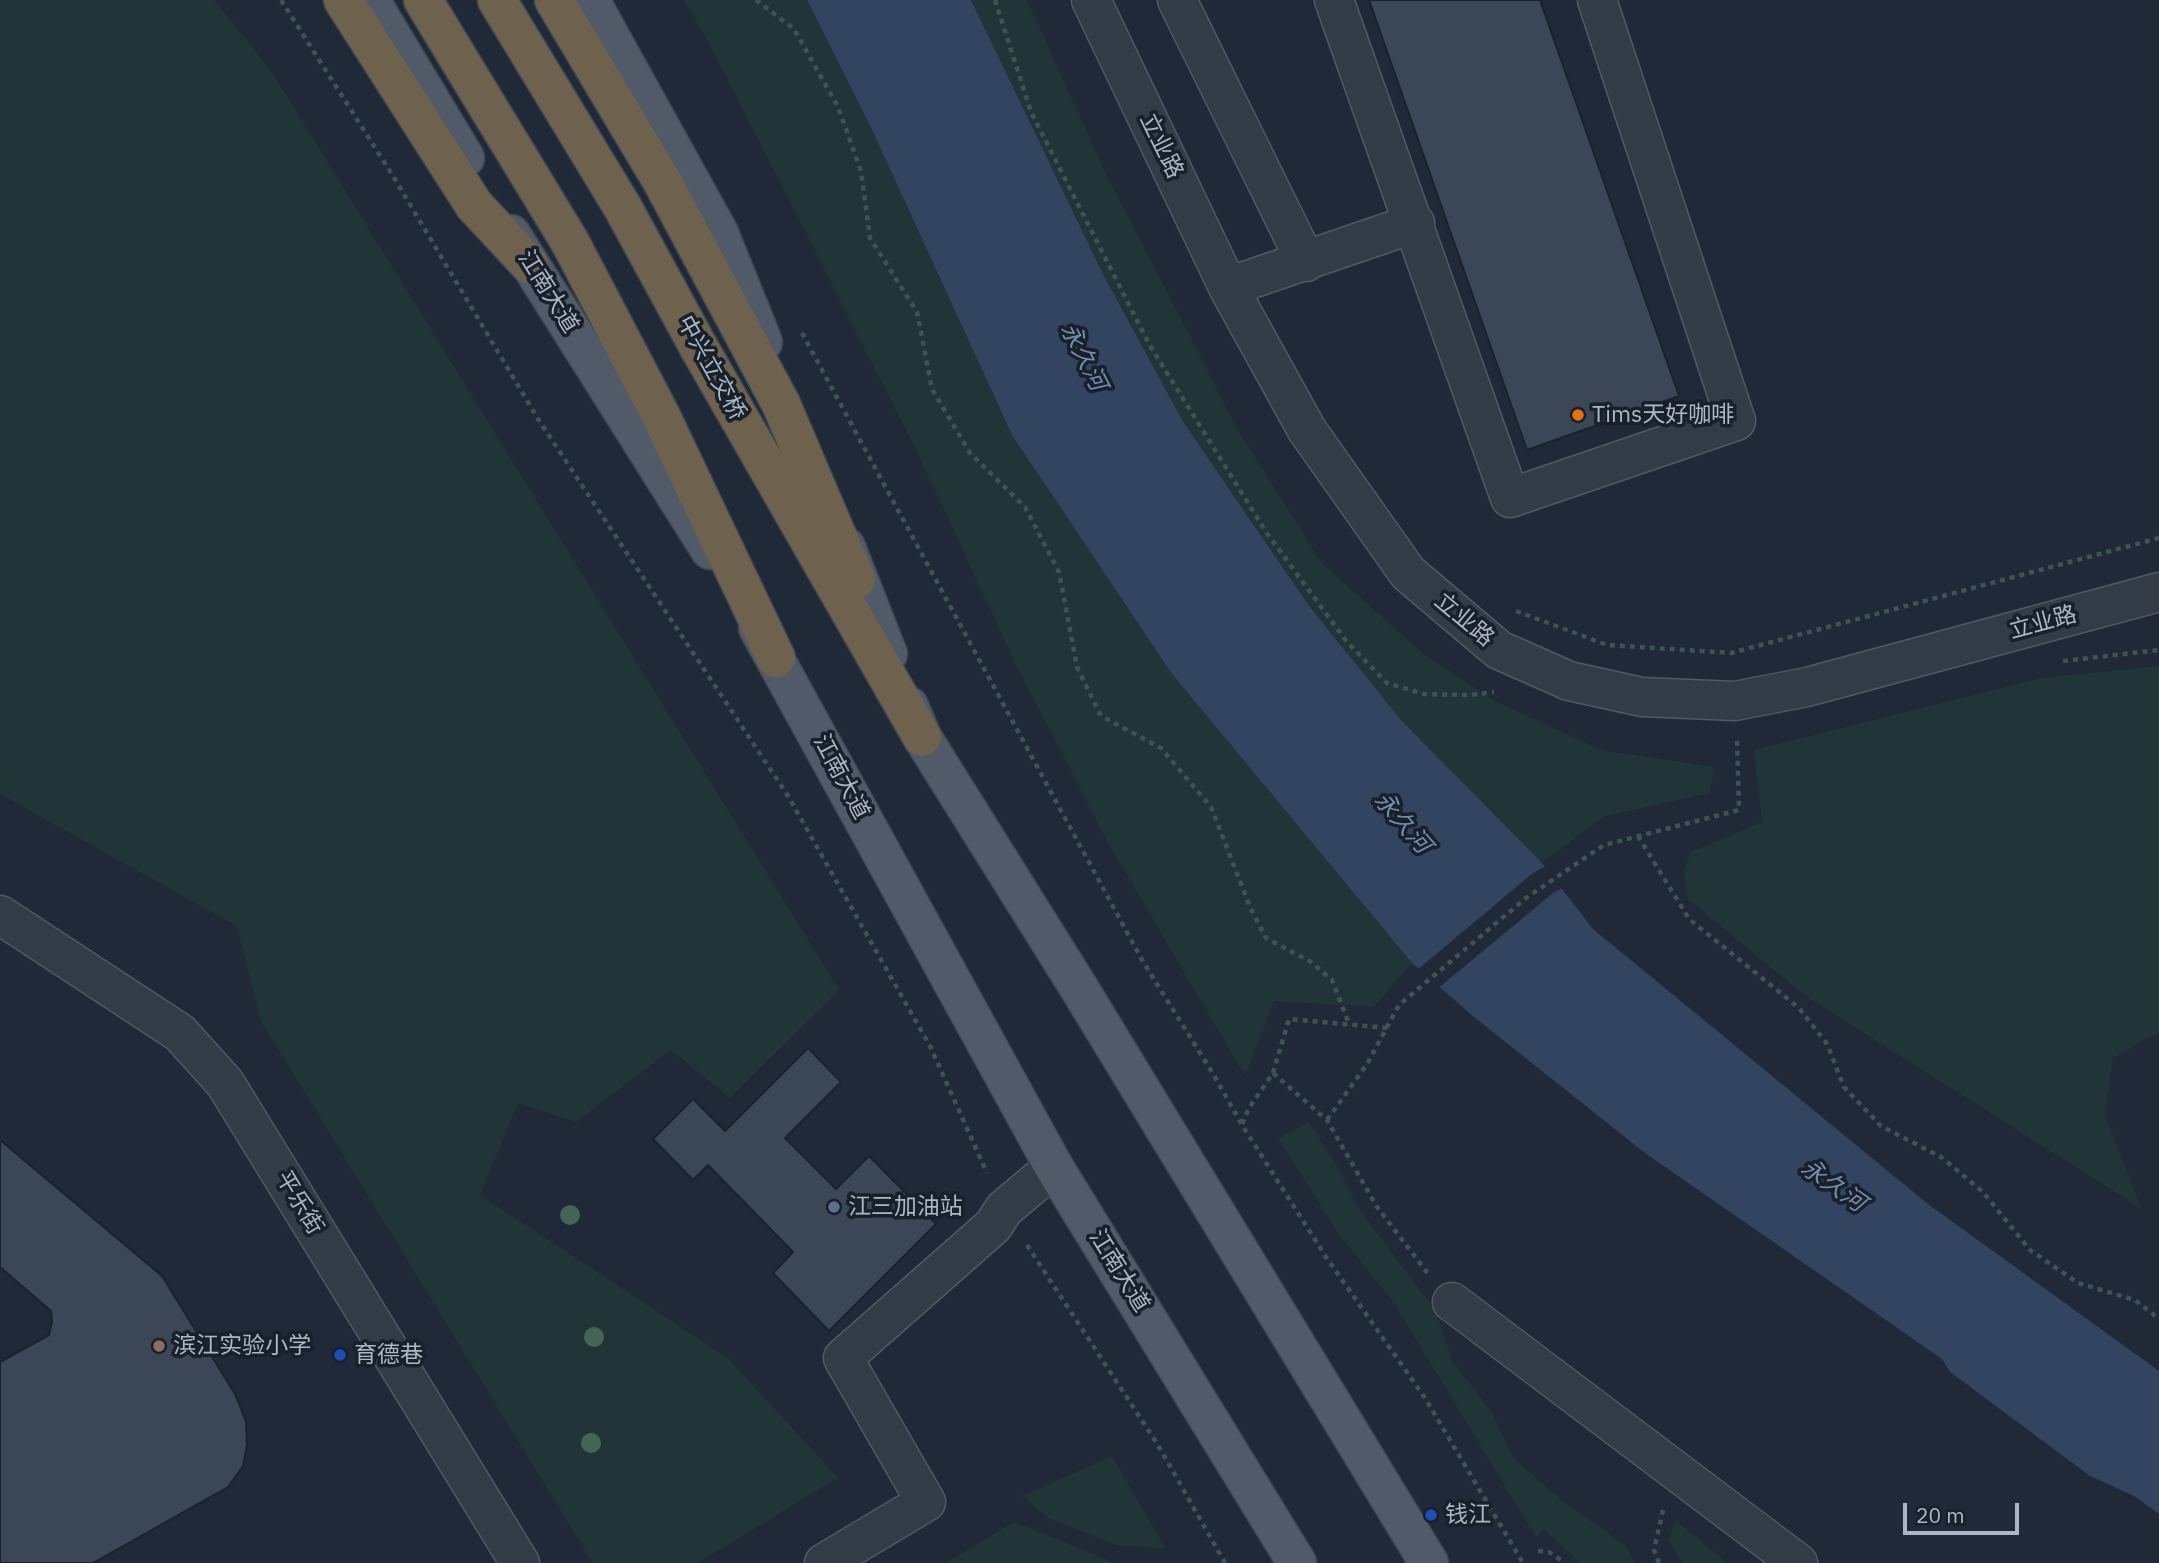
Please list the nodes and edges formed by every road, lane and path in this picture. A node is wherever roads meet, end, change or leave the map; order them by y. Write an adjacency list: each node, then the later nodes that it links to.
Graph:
1 (281, 0): 32 (path)
2 (343, 0): 16 (highway)
3 (370, 0): 16 (main road, 江南大道)
4 (423, 0): 20 (highway)
5 (497, 0): 22 (highway, 中兴立交桥)
6 (555, 0): 22 (highway)
7 (590, 0): 22 (main road)
8 (756, 0): 26 (path)
9 (995, 0): 21 (path)
10 (1091, 0): 17 (street, 立业路)
11 (1177, 0): 15 (street)
12 (1334, 0): 14 (street)
13 (1597, 0): 14 (street)
14 (1415, 223): 15 (street)
15 (1306, 262): 17 (street)
16 (529, 264): 20 (main road, 江南大道)
17 (1228, 287): 19 (street, 立业路)
18 (802, 332): 30 (path)
19 (2159, 592)
20 (776, 658): 31 (main road, 江南大道)
21 (1496, 692)
22 (922, 737): 41 (main road)
23 (1737, 739): 24 (path)
24 (1638, 836): 27 (path); 34 (path)
25 (0, 915): 37 (street, 平乐街)
26 (1349, 1024): 27 (path); 28 (path)
27 (1387, 1028): 29 (path)
28 (1273, 1073): 29 (path); 30 (path)
29 (1326, 1120): 33 (path)
30 (1242, 1125): 42 (path)
31 (1054, 1167): 32 (street); 40 (main road, 江南大道)
32 (1003, 1209): 38 (street); 39 (path)
33 (1452, 1302): 35 (street)
34 (2159, 1319)
35 (1672, 1468): 44 (path); 45 (street)
36 (1538, 1551): 43 (path)
37 (520, 1563)
38 (824, 1563)
39 (1224, 1563)
40 (1297, 1563)
41 (1429, 1563)
42 (1523, 1563)
43 (1565, 1563)
44 (1659, 1563)
45 (1798, 1563)

